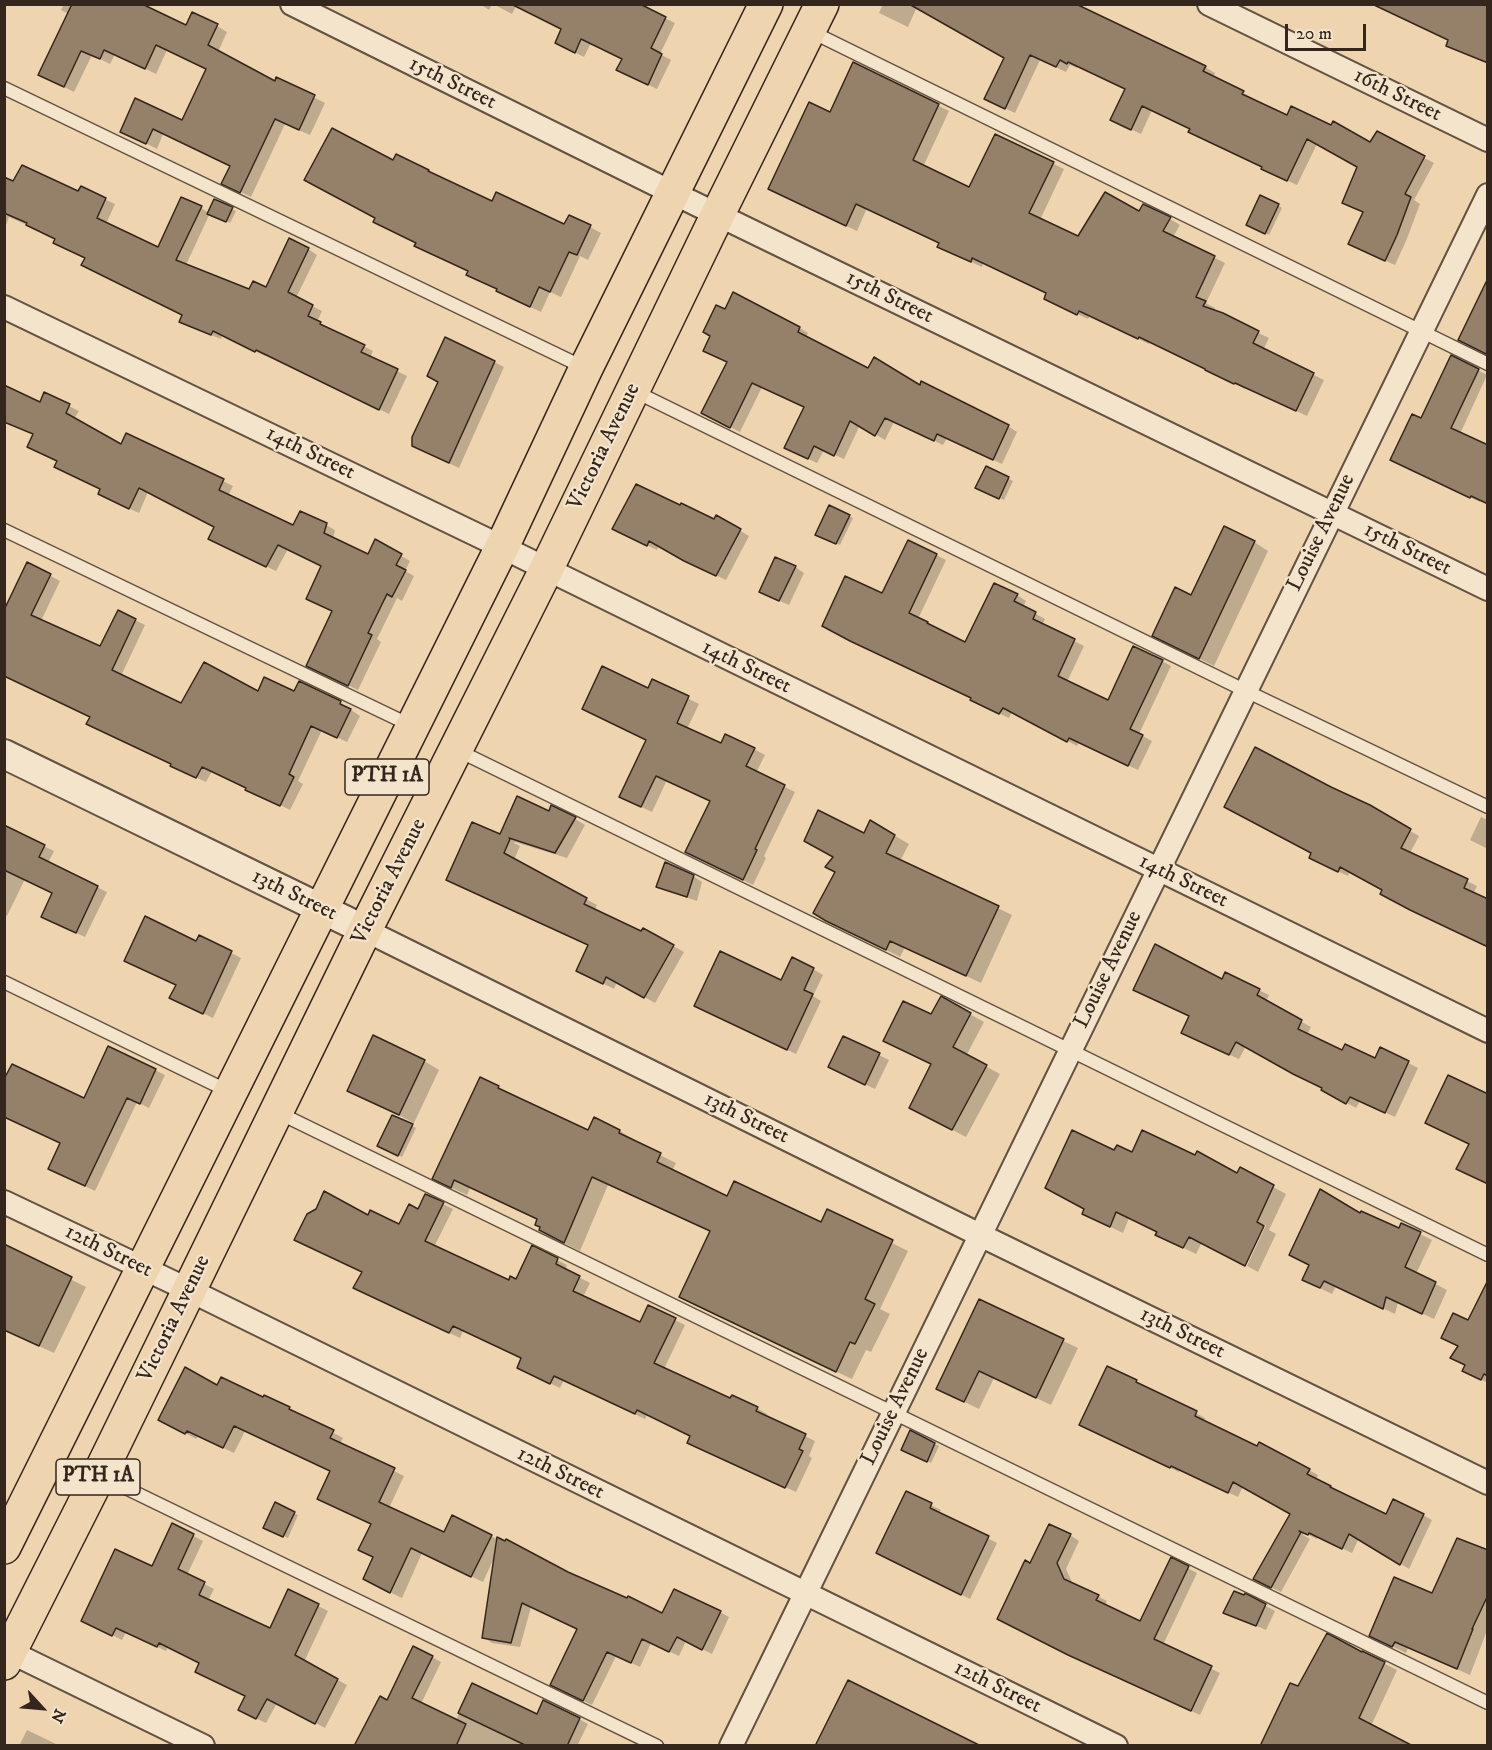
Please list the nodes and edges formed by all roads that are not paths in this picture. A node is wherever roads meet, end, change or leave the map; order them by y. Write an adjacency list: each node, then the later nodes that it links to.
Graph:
1 (292, 4): 7 (street, 15th Street)
2 (1209, 4): 6 (street, 16th Street)
3 (762, 6): 7 (main road, PTH 1A)
4 (815, 18): 9 (main road, Victoria Avenue / PTH 1A); 11 (lane)
5 (4, 88): 13 (lane)
6 (1488, 140)
7 (673, 193): 9 (street, 15th Street); 13 (main road, PTH 1A)
8 (1488, 195): 11 (street, Louise Avenue)
9 (718, 214): 14 (main road, Victoria Avenue / PTH 1A); 15 (street, 15th Street)
10 (4, 307): 17 (street, 14th Street)
11 (1420, 332): 12 (lane); 15 (street, Louise Avenue)
12 (1488, 364)
13 (586, 368): 17 (main road, PTH 1A)
14 (633, 390): 18 (main road, Victoria Avenue / PTH 1A); 20 (lane)
15 (1332, 514): 19 (street, 15th Street); 20 (street, Louise Avenue)
16 (4, 530): 21 (lane)
17 (502, 547): 18 (street, 14th Street); 21 (main road, PTH 1A)
18 (546, 570): 22 (main road, Victoria Avenue / PTH 1A); 25 (street, 14th Street)
19 (1488, 589)
20 (1246, 691): 24 (lane); 25 (street, Louise Avenue)
21 (412, 727): 26 (main road, PTH 1A)
22 (456, 750): 27 (main road, Victoria Avenue / PTH 1A); 30 (lane)
23 (4, 754): 26 (street, 13th Street)
24 (1488, 807)
25 (1157, 870): 29 (street, 14th Street); 30 (street, Louise Avenue)
26 (322, 909): 27 (street, 13th Street); 31 (main road, PTH 1A)
27 (365, 930): 32 (main road, Victoria Avenue / PTH 1A); 34 (street, 13th Street)
28 (4, 982): 31 (lane)
29 (1488, 1031)
30 (1070, 1051): 34 (street, Louise Avenue); 35 (lane)
31 (230, 1093): 36 (main road, PTH 1A)
32 (276, 1112): 37 (main road, Victoria Avenue / PTH 1A); 38 (lane)
33 (4, 1202): 36 (street, 12th Street)
34 (980, 1235): 38 (street, Louise Avenue); 40 (street, 13th Street)
35 (1488, 1255)
36 (143, 1269): 37 (street, 12th Street); 41 (main road, PTH 1A)
37 (189, 1290): 39 (main road, Victoria Avenue / PTH 1A); 42 (street, 12th Street)
38 (893, 1413): 42 (street, Louise Avenue); 44 (lane)
39 (99, 1475): 43 (main road, Victoria Avenue / PTH 1A); 46 (lane)
40 (1488, 1483)
41 (4, 1547)
42 (804, 1594): 47 (street, Louise Avenue); 48 (street, 12th Street)
43 (6, 1655): 45 (street)
44 (1488, 1703)
45 (202, 1746)
46 (657, 1746)
47 (730, 1746)
48 (1116, 1746)

